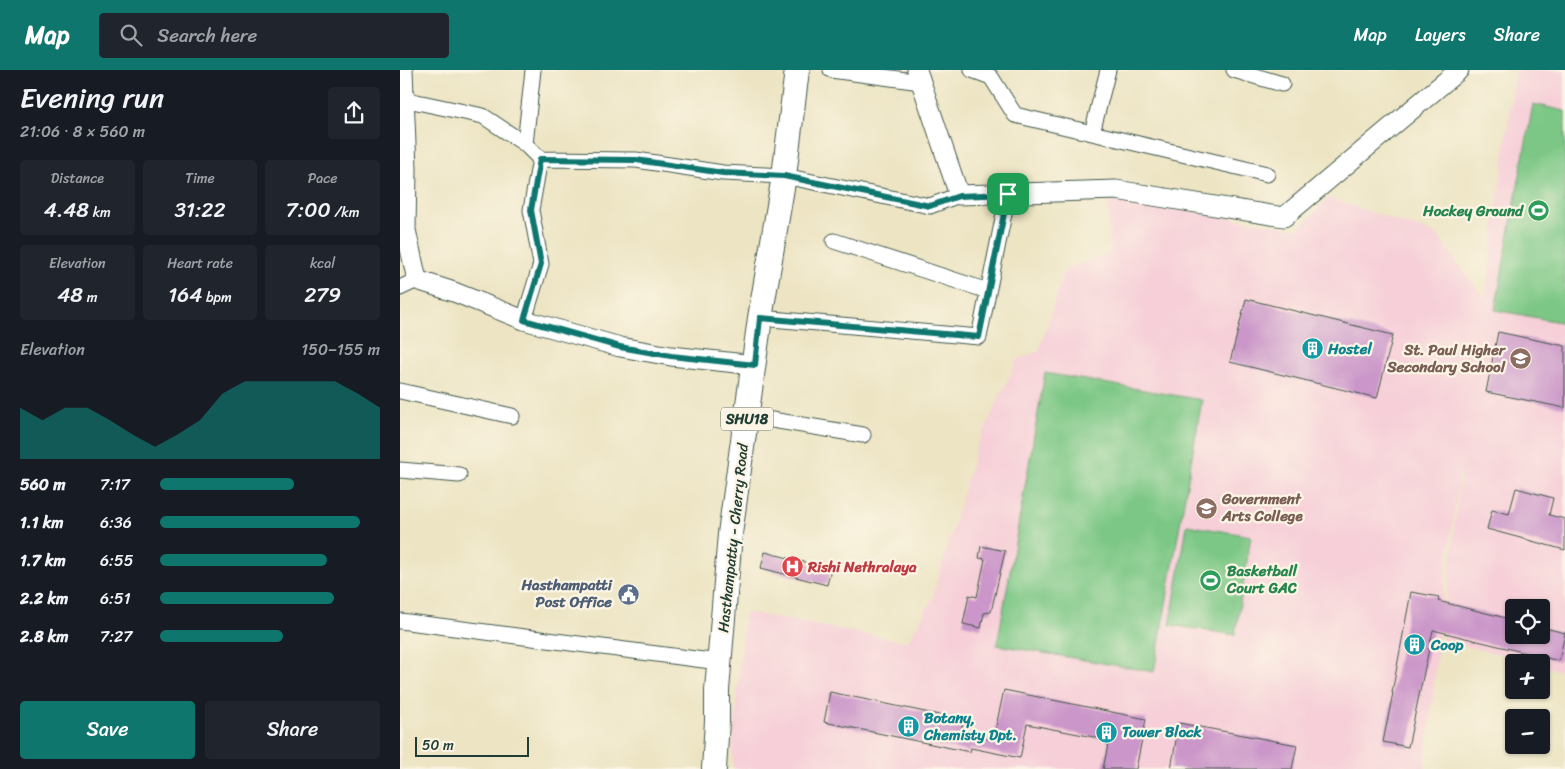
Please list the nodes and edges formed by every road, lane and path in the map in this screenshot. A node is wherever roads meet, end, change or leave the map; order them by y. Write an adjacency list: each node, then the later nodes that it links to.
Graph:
1 (403, 70): 11 (street)
2 (533, 70): 13 (street)
3 (797, 70): 16 (main road, Hasthampatty - Cherry Road / SHU18)
4 (831, 70): 9 (street)
5 (972, 70): 12 (street)
6 (1108, 70): 12 (street)
7 (1234, 70): 10 (street)
8 (1459, 70): 17 (street)
9 (919, 76): 18 (street)
10 (1282, 84)
11 (403, 99): 13 (street); 19 (street)
12 (1092, 133): 15 (street)
13 (525, 144): 14 (street)
14 (540, 159): 16 (street); 25 (street)
15 (1267, 174)
16 (784, 176): 18 (street); 24 (main road, Hasthampatty - Cherry Road / SHU18)
17 (1008, 194): 18 (street); 23 (street)
18 (959, 196)
19 (403, 230): 21 (street)
20 (834, 241): 23 (street)
21 (417, 280): 22 (street); 25 (street)
22 (400, 288)
23 (988, 291): 24 (street)
24 (760, 318): 26 (main road, Hasthampatty - Cherry Road / SHU18)
25 (524, 320): 26 (street)
26 (755, 365): 29 (main road, Hasthampatty - Cherry Road / SHU18)
27 (400, 391): 28 (street)
28 (512, 416)
29 (747, 416): 30 (street); 34 (main road, Hasthampatty - Cherry Road / SHU18)
30 (863, 435)
31 (400, 470): 32 (street)
32 (459, 475)
33 (400, 621): 34 (street)
34 (720, 662): 35 (main road, Hasthampatty - Cherry Road / SHU18)
35 (714, 769)

